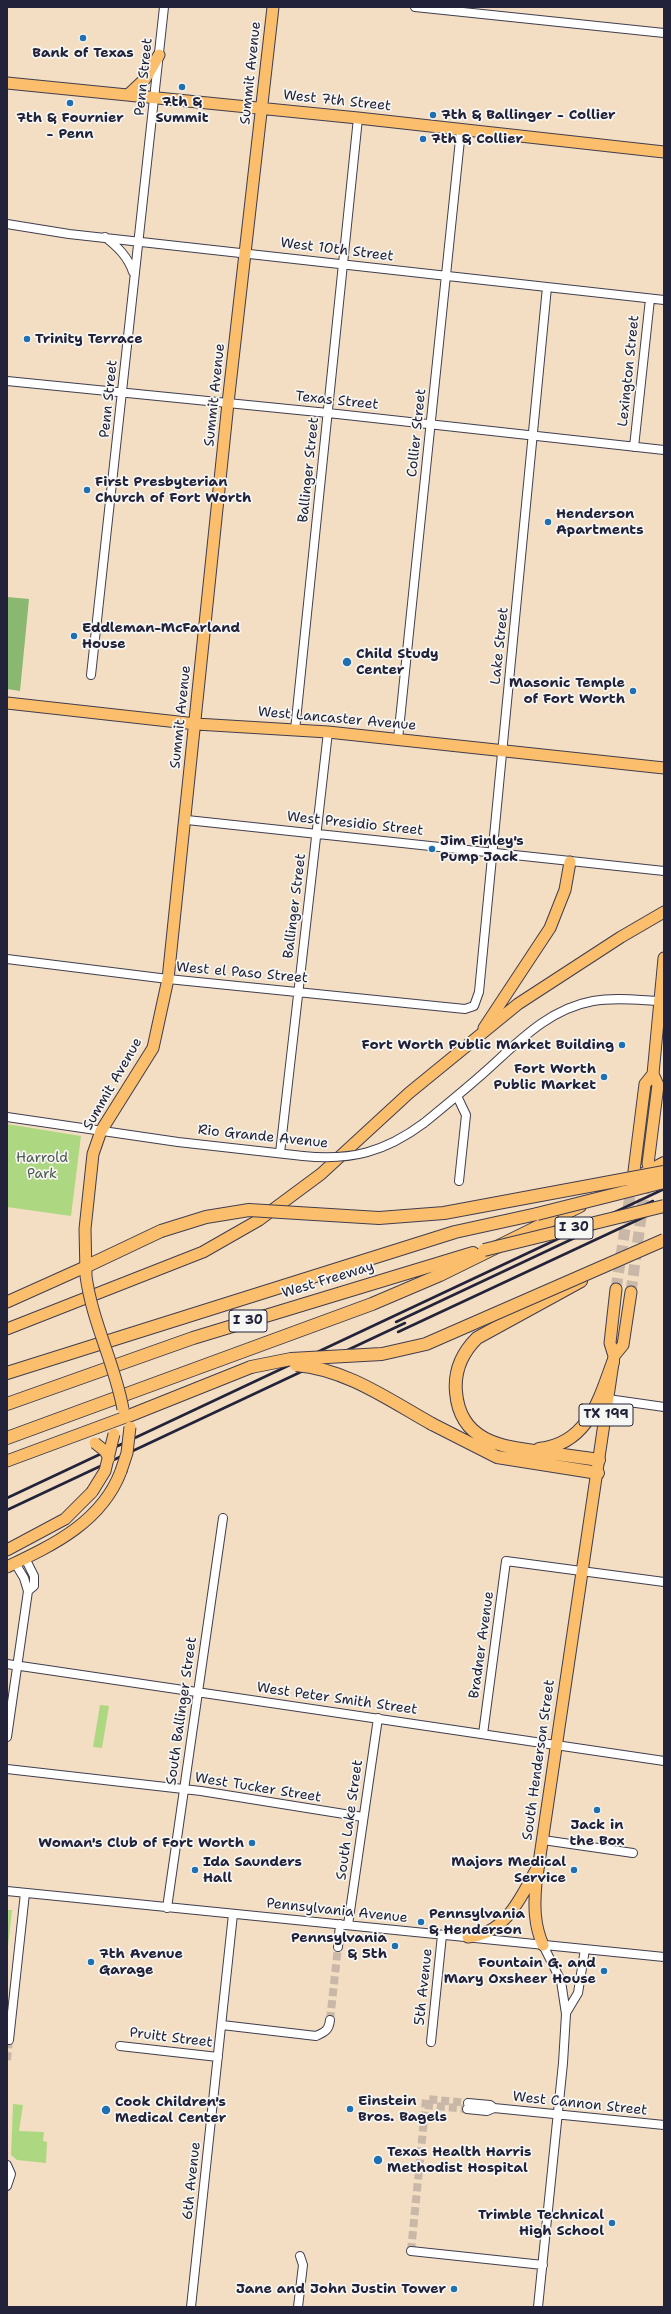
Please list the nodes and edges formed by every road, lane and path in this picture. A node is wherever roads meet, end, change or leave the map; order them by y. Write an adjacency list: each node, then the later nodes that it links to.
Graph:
1 (164, 7): 5 (street, Penn Street)
2 (273, 7): 9 (main road, Summit Avenue)
3 (415, 7): 4 (street)
4 (664, 33)
5 (159, 55): 7 (main road); 8 (street, Penn Street)
6 (7, 83): 7 (main road, West 7th Street)
7 (128, 95): 8 (main road, West 7th Street)
8 (155, 98): 9 (main road, West 7th Street); 15 (street, Penn Street)
9 (262, 108): 10 (main road, West 7th Street); 16 (main road, Summit Avenue)
10 (358, 118): 11 (main road, West 7th Street); 17 (street, Ballinger Street)
11 (461, 130): 12 (main road, West 7th Street); 18 (street, Collier Street)
12 (664, 152)
13 (7, 224): 14 (street, West 10th Street)
14 (104, 237): 15 (street, West 10th Street); 19 (street)
15 (138, 241): 16 (street, West 10th Street); 19 (street, Penn Street)
16 (245, 252): 17 (street, West 10th Street); 25 (main road, Summit Avenue)
17 (343, 263): 18 (street, West 10th Street); 26 (street, Ballinger Street)
18 (446, 275): 20 (street, West 10th Street); 27 (street, Collier Street)
19 (134, 278): 24 (street, Penn Street)
20 (547, 287): 21 (street, West 10th Street); 28 (street, Lake Street)
21 (650, 298): 22 (street, West 10th Street); 29 (street, Lexington Street)
22 (664, 300)
23 (7, 381): 24 (street, Texas Street)
24 (123, 393): 25 (street, Texas Street); 31 (street, Penn Street)
25 (228, 404): 26 (street, Texas Street); 33 (main road, Summit Avenue)
26 (328, 413): 27 (street, Texas Street); 34 (street, Ballinger Street)
27 (430, 424): 28 (street, Texas Street); 36 (street, Collier Street)
28 (533, 436): 29 (street, Texas Street); 37 (street, Lake Street)
29 (634, 447): 30 (street, Texas Street)
30 (664, 450)
31 (91, 675)
32 (7, 703): 33 (main road, West Lancaster Avenue)
33 (196, 724): 34 (main road, West Lancaster Avenue); 39 (main road, Summit Avenue)
34 (295, 730): 35 (main road, West Lancaster Avenue)
35 (328, 732): 36 (main road, West Lancaster Avenue); 40 (street, Ballinger Street)
36 (398, 739): 37 (main road, West Lancaster Avenue)
37 (503, 750): 38 (main road, West Lancaster Avenue); 41 (street, Lake Street)
38 (664, 768)
39 (187, 820): 40 (street, West Presidio Street); 47 (main road, Summit Avenue)
40 (317, 833): 41 (street, West Presidio Street); 48 (street, Ballinger Street)
41 (493, 853): 42 (street, West Presidio Street); 50 (street, Lake Street)
42 (570, 862): 43 (street, West Presidio Street); 52 (main road)
43 (664, 871)
44 (664, 912): 52 (main road)
45 (664, 958): 49 (main road)
46 (7, 959): 47 (street, West el Paso Street)
47 (168, 979): 48 (street, West el Paso Street); 56 (main road, Summit Avenue)
48 (299, 991): 50 (street, West el Paso Street); 57 (street, Ballinger Street)
49 (662, 1001): 51 (main road); 54 (street, Rio Grande Avenue)
50 (474, 1006)
51 (661, 1030): 53 (main road)
52 (476, 1039): 71 (main road)
53 (653, 1074): 59 (main road); 60 (main road)
54 (458, 1096): 57 (street, Rio Grande Avenue, bridge); 62 (street)
55 (7, 1117): 56 (street, Rio Grande Avenue)
56 (101, 1131): 57 (street, Rio Grande Avenue); 67 (main road, Summit Avenue)
57 (280, 1153)
58 (664, 1163): 80 (highway)
59 (648, 1164)
60 (634, 1171)
61 (664, 1172): 67 (highway, bridge)
62 (459, 1181)
63 (664, 1182): 74 (highway, West Freeway / I 30, bridge)
64 (664, 1206): 76 (highway, West Freeway / I 30, bridge)
65 (664, 1240): 66 (highway, bridge)
66 (612, 1263): 73 (highway, bridge); 82 (highway, bridge)
67 (86, 1272): 70 (main road); 78 (main road, Summit Avenue, bridge)
68 (616, 1290): 72 (main road, South Henderson Street / TX 199)
69 (631, 1292): 72 (main road, South Henderson Street / TX 199)
70 (7, 1302)
71 (7, 1329)
72 (614, 1359): 75 (main road, South Henderson Street / TX 199); 82 (highway)
73 (250, 1367): 78 (highway); 86 (highway, bridge)
74 (7, 1373)
75 (608, 1399): 77 (street); 84 (main road, South Henderson Street / TX 199)
76 (7, 1404)
77 (664, 1407)
78 (128, 1417): 79 (main road); 89 (main road, bridge)
79 (115, 1421): 81 (main road); 83 (main road, bridge)
80 (7, 1438)
81 (66, 1439): 83 (main road, bridge); 85 (main road)
82 (528, 1450): 84 (highway)
83 (109, 1458): 88 (main road, bridge)
84 (599, 1460): 86 (main road, South Henderson Street / TX 199)
85 (7, 1461)
86 (598, 1473): 90 (main road, South Henderson Street)
87 (223, 1518): 94 (street, South Ballinger Street)
88 (7, 1550)
89 (16, 1563): 93 (street)
90 (582, 1571): 91 (street); 96 (street, Bradner Avenue); 98 (main road, South Henderson Street)
91 (664, 1582)
92 (7, 1664): 93 (street, West Peter Smith Street)
93 (17, 1666): 94 (street, West Peter Smith Street); 97 (street)
94 (198, 1692): 95 (street, West Peter Smith Street); 101 (street, South Ballinger Street)
95 (378, 1718): 96 (street, West Peter Smith Street); 102 (street, South Lake Street)
96 (483, 1734): 98 (street, West Peter Smith Street)
97 (7, 1736)
98 (557, 1745): 99 (street, West Peter Smith Street); 103 (main road, South Henderson Street)
99 (664, 1760)
100 (7, 1769): 101 (street, West Tucker Street)
101 (184, 1789): 102 (street, West Tucker Street); 108 (street, South Ballinger Street)
102 (363, 1817): 110 (street, South Lake Street)
103 (543, 1840): 104 (street); 105 (main road, South Henderson Street)
104 (633, 1854)
105 (539, 1864): 112 (main road); 113 (main road, South Henderson Street)
106 (7, 1891): 107 (street, Pennsylvania Avenue)
107 (25, 1893): 108 (street, Pennsylvania Avenue); 120 (street)
108 (167, 1908): 109 (street, Pennsylvania Avenue)
109 (233, 1914): 110 (street, Pennsylvania Avenue); 119 (street, 6th Avenue)
110 (344, 1925): 111 (street, Pennsylvania Avenue); 114 (street, South Lake Street)
111 (442, 1935): 112 (street, Pennsylvania Avenue); 121 (street, 5th Avenue)
112 (468, 1937): 113 (street, Pennsylvania Avenue)
113 (543, 1945): 115 (street, Pennsylvania Avenue); 117 (street, South Henderson Street)
114 (338, 1947)
115 (585, 1949): 116 (street, Pennsylvania Avenue); 117 (street)
116 (664, 1957)
117 (566, 2014): 125 (street, South Henderson Street)
118 (330, 2020): 119 (street, Pruitt Street)
119 (222, 2025): 123 (street, 6th Avenue)
120 (9, 2035)
121 (431, 2042)
122 (120, 2046): 123 (street, Pruitt Street)
123 (218, 2057): 132 (street, 6th Avenue)
124 (468, 2106): 125 (street, West Cannon Street)
125 (558, 2114): 126 (street, West Cannon Street); 131 (street, South Henderson Street)
126 (664, 2125)
127 (7, 2165): 128 (street)
128 (7, 2186)
129 (411, 2251): 131 (street)
130 (300, 2256): 133 (street)
131 (543, 2265): 134 (street, South Henderson Street)
132 (191, 2307)
133 (298, 2307)
134 (538, 2307)

